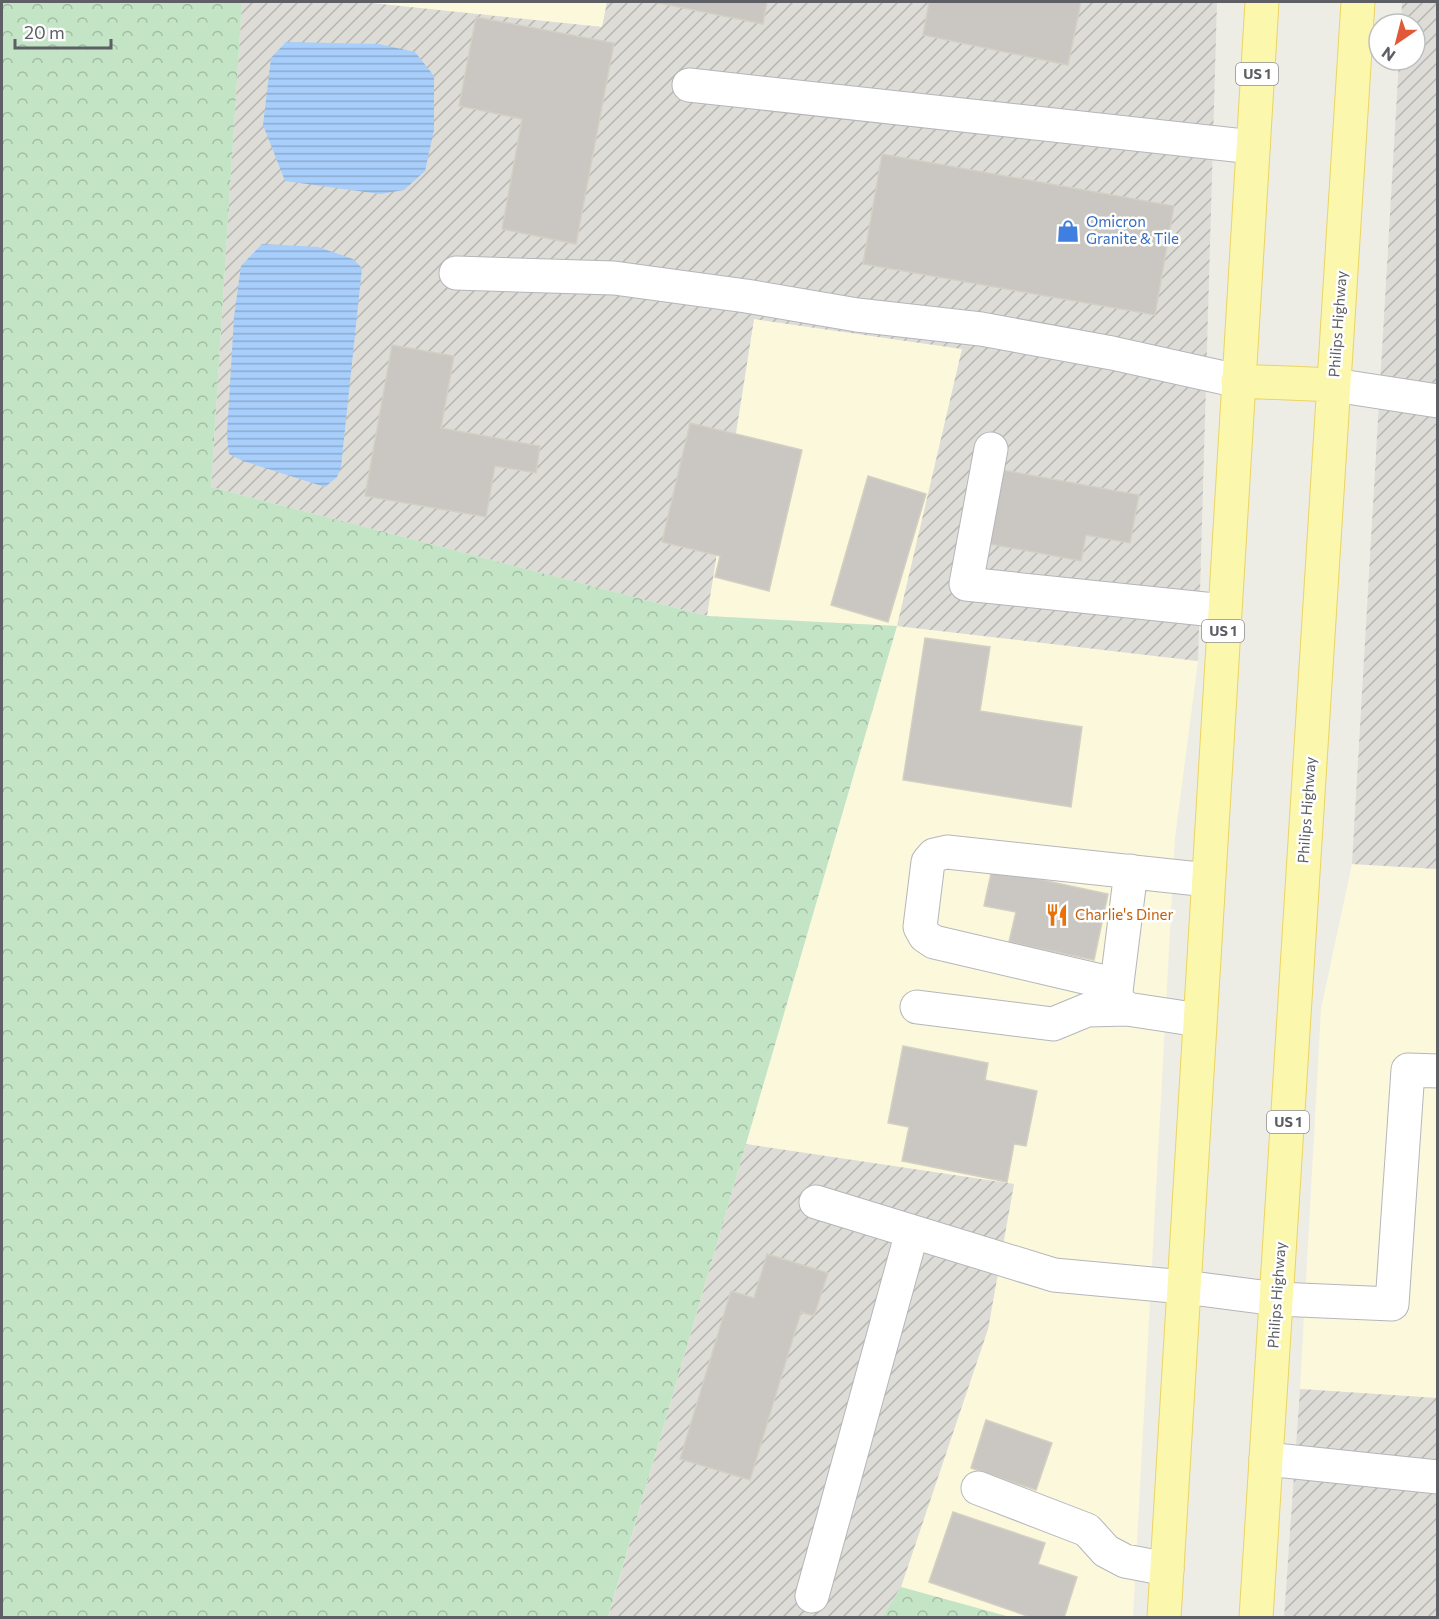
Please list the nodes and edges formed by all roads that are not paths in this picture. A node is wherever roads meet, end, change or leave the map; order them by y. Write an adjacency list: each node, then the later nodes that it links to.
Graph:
1 (1262, 2): 4 (main road, US 1)
2 (1358, 2): 7 (main road, Philips Highway / US 1)
3 (689, 85): 4 (street)
4 (1253, 147): 6 (main road, US 1)
5 (456, 273): 6 (street)
6 (1238, 381): 7 (main road); 10 (main road, US 1)
7 (1334, 385): 8 (street); 20 (main road, Philips Highway / US 1)
8 (1437, 401)
9 (991, 449): 10 (street)
10 (1224, 611): 12 (main road, US 1)
11 (1131, 872): 12 (street); 13 (street); 13 (street)
12 (1208, 880): 15 (main road, US 1)
13 (1122, 1000): 14 (street); 15 (street)
14 (917, 1006)
15 (1200, 1020): 19 (main road, US 1)
16 (1437, 1071): 20 (street)
17 (816, 1203): 18 (street)
18 (912, 1232): 19 (street); 25 (street)
19 (1184, 1287): 20 (street); 24 (main road, US 1)
20 (1277, 1299): 21 (main road, Philips Highway / US 1)
21 (1266, 1459): 22 (street); 27 (main road, Philips Highway / US 1)
22 (1437, 1477)
23 (978, 1488): 24 (street)
24 (1167, 1569): 26 (main road, US 1)
25 (812, 1596)
26 (1164, 1617)
27 (1256, 1617)

